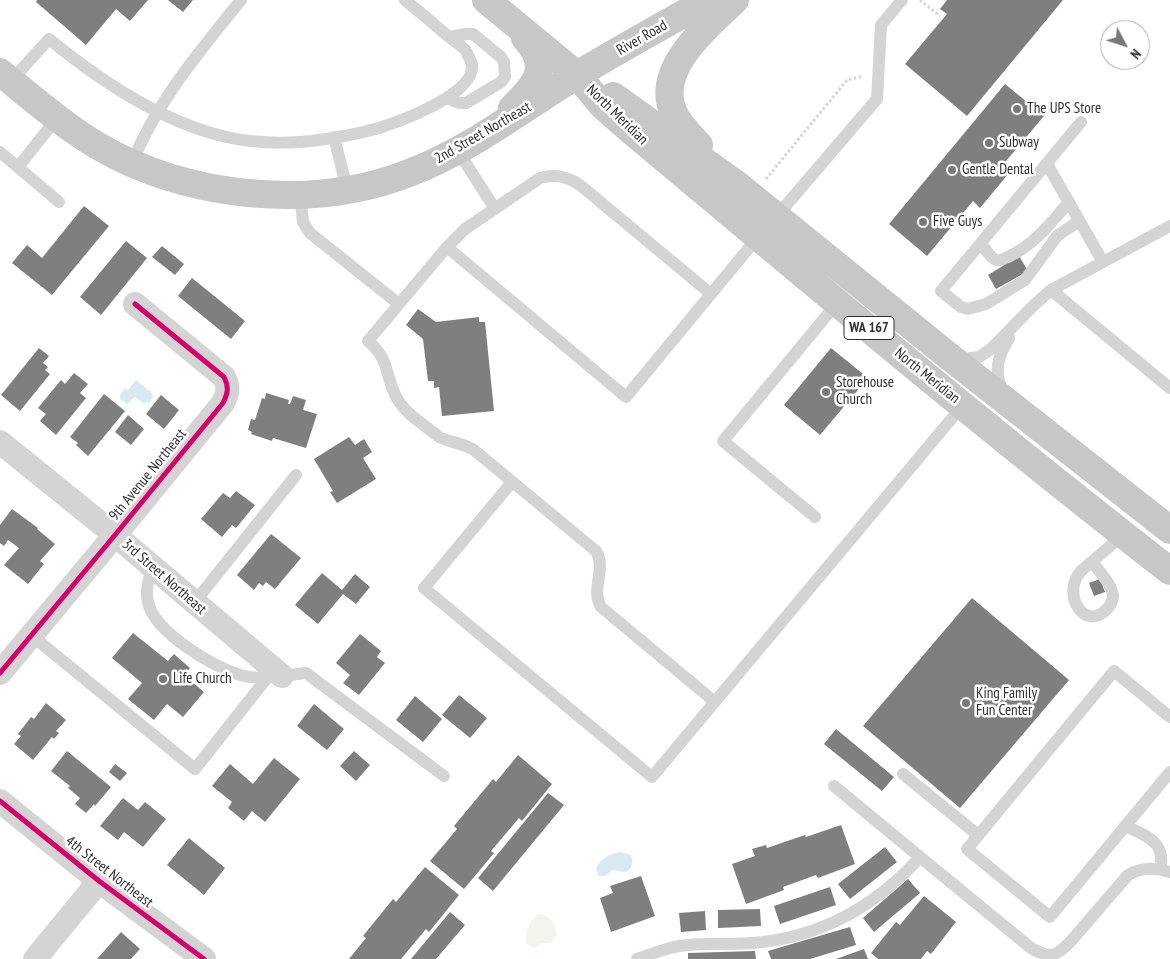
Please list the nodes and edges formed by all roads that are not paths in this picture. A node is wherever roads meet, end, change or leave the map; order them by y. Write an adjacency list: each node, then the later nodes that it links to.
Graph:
1 (241, 0): 11 (lane)
2 (405, 0): 7 (lane)
3 (708, 0): 8 (main road, River Road)
4 (735, 0): 20 (main road, WA 167)
5 (902, 0): 26 (lane)
6 (494, 6): 8 (main road, North Meridian); 15 (main road)
7 (449, 37): 10 (lane); 10 (lane)
8 (577, 75): 15 (main road, 2nd Street Northeast); 20 (main road, North Meridian); 29 (main road, North Meridian / WA 167)
9 (6, 76): 11 (lane); 12 (main road, 2nd Street Northeast)
10 (447, 98): 14 (lane)
11 (157, 111): 14 (lane); 17 (lane)
12 (57, 118): 17 (main road, 2nd Street Northeast); 19 (lane)
13 (1081, 122): 18 (lane)
14 (334, 137): 21 (lane)
15 (467, 146): 21 (main road, 2nd Street Northeast); 25 (lane)
16 (0, 152): 19 (lane)
17 (132, 163): 22 (main road, 2nd Street Northeast)
18 (1047, 164): 24 (lane); 30 (lane)
19 (18, 167): 23 (lane)
20 (736, 184): 26 (main road, North Meridian / WA 167)
21 (347, 189): 22 (main road, 2nd Street Northeast)
22 (300, 194): 37 (lane)
23 (59, 202)
24 (1069, 202): 27 (lane); 30 (lane)
25 (495, 209): 31 (lane); 34 (lane)
26 (776, 217): 39 (main road, North Meridian / WA 167)
27 (1079, 220): 30 (lane); 32 (lane)
28 (1170, 226): 32 (lane)
29 (758, 237): 34 (lane); 35 (main road, North Meridian / WA 167)
30 (981, 244)
31 (447, 247): 34 (lane); 37 (lane)
32 (1103, 262): 33 (lane)
33 (1051, 290): 38 (lane); 40 (lane)
34 (711, 294)
35 (837, 303): 41 (main road, North Meridian / WA 167); 46 (lane)
36 (135, 304): 48 (street, 9th Avenue Northeast)
37 (399, 304): 45 (lane)
38 (1021, 319): 39 (lane); 42 (lane)
39 (946, 354): 42 (main road, North Meridian / WA 167)
40 (1170, 388)
41 (963, 405): 49 (main road, North Meridian / WA 167); 57 (lane)
42 (1012, 407): 47 (main road, North Meridian / WA 167)
43 (0, 442): 48 (street, 3rd Street Northeast)
44 (296, 475): 53 (lane)
45 (512, 482): 57 (lane); 57 (lane)
46 (815, 516)
47 (1170, 530)
48 (115, 535): 51 (street, 3rd Street Northeast); 54 (street, 9th Avenue Northeast)
49 (1123, 535): 50 (lane); 52 (main road, North Meridian / WA 167)
50 (1092, 562)
51 (152, 568): 53 (street, 3rd Street Northeast); 56 (lane)
52 (1170, 571)
53 (194, 603): 56 (street, 3rd Street Northeast)
54 (32, 635): 55 (street, 9th Avenue Northeast); 56 (lane)
55 (0, 673)
56 (274, 674): 61 (lane)
57 (715, 702)
58 (1170, 717): 65 (lane)
59 (1170, 772): 64 (lane)
60 (903, 774): 65 (lane)
61 (444, 776)
62 (834, 786): 66 (lane)
63 (0, 802): 68 (street, 4th Street Northeast)
64 (1125, 826): 65 (lane); 67 (lane)
65 (978, 835)
66 (920, 857): 67 (lane); 71 (lane)
67 (1166, 870)
68 (99, 881): 69 (street); 70 (street, 4th Street Northeast)
69 (35, 959)
70 (204, 959)
71 (637, 959)

